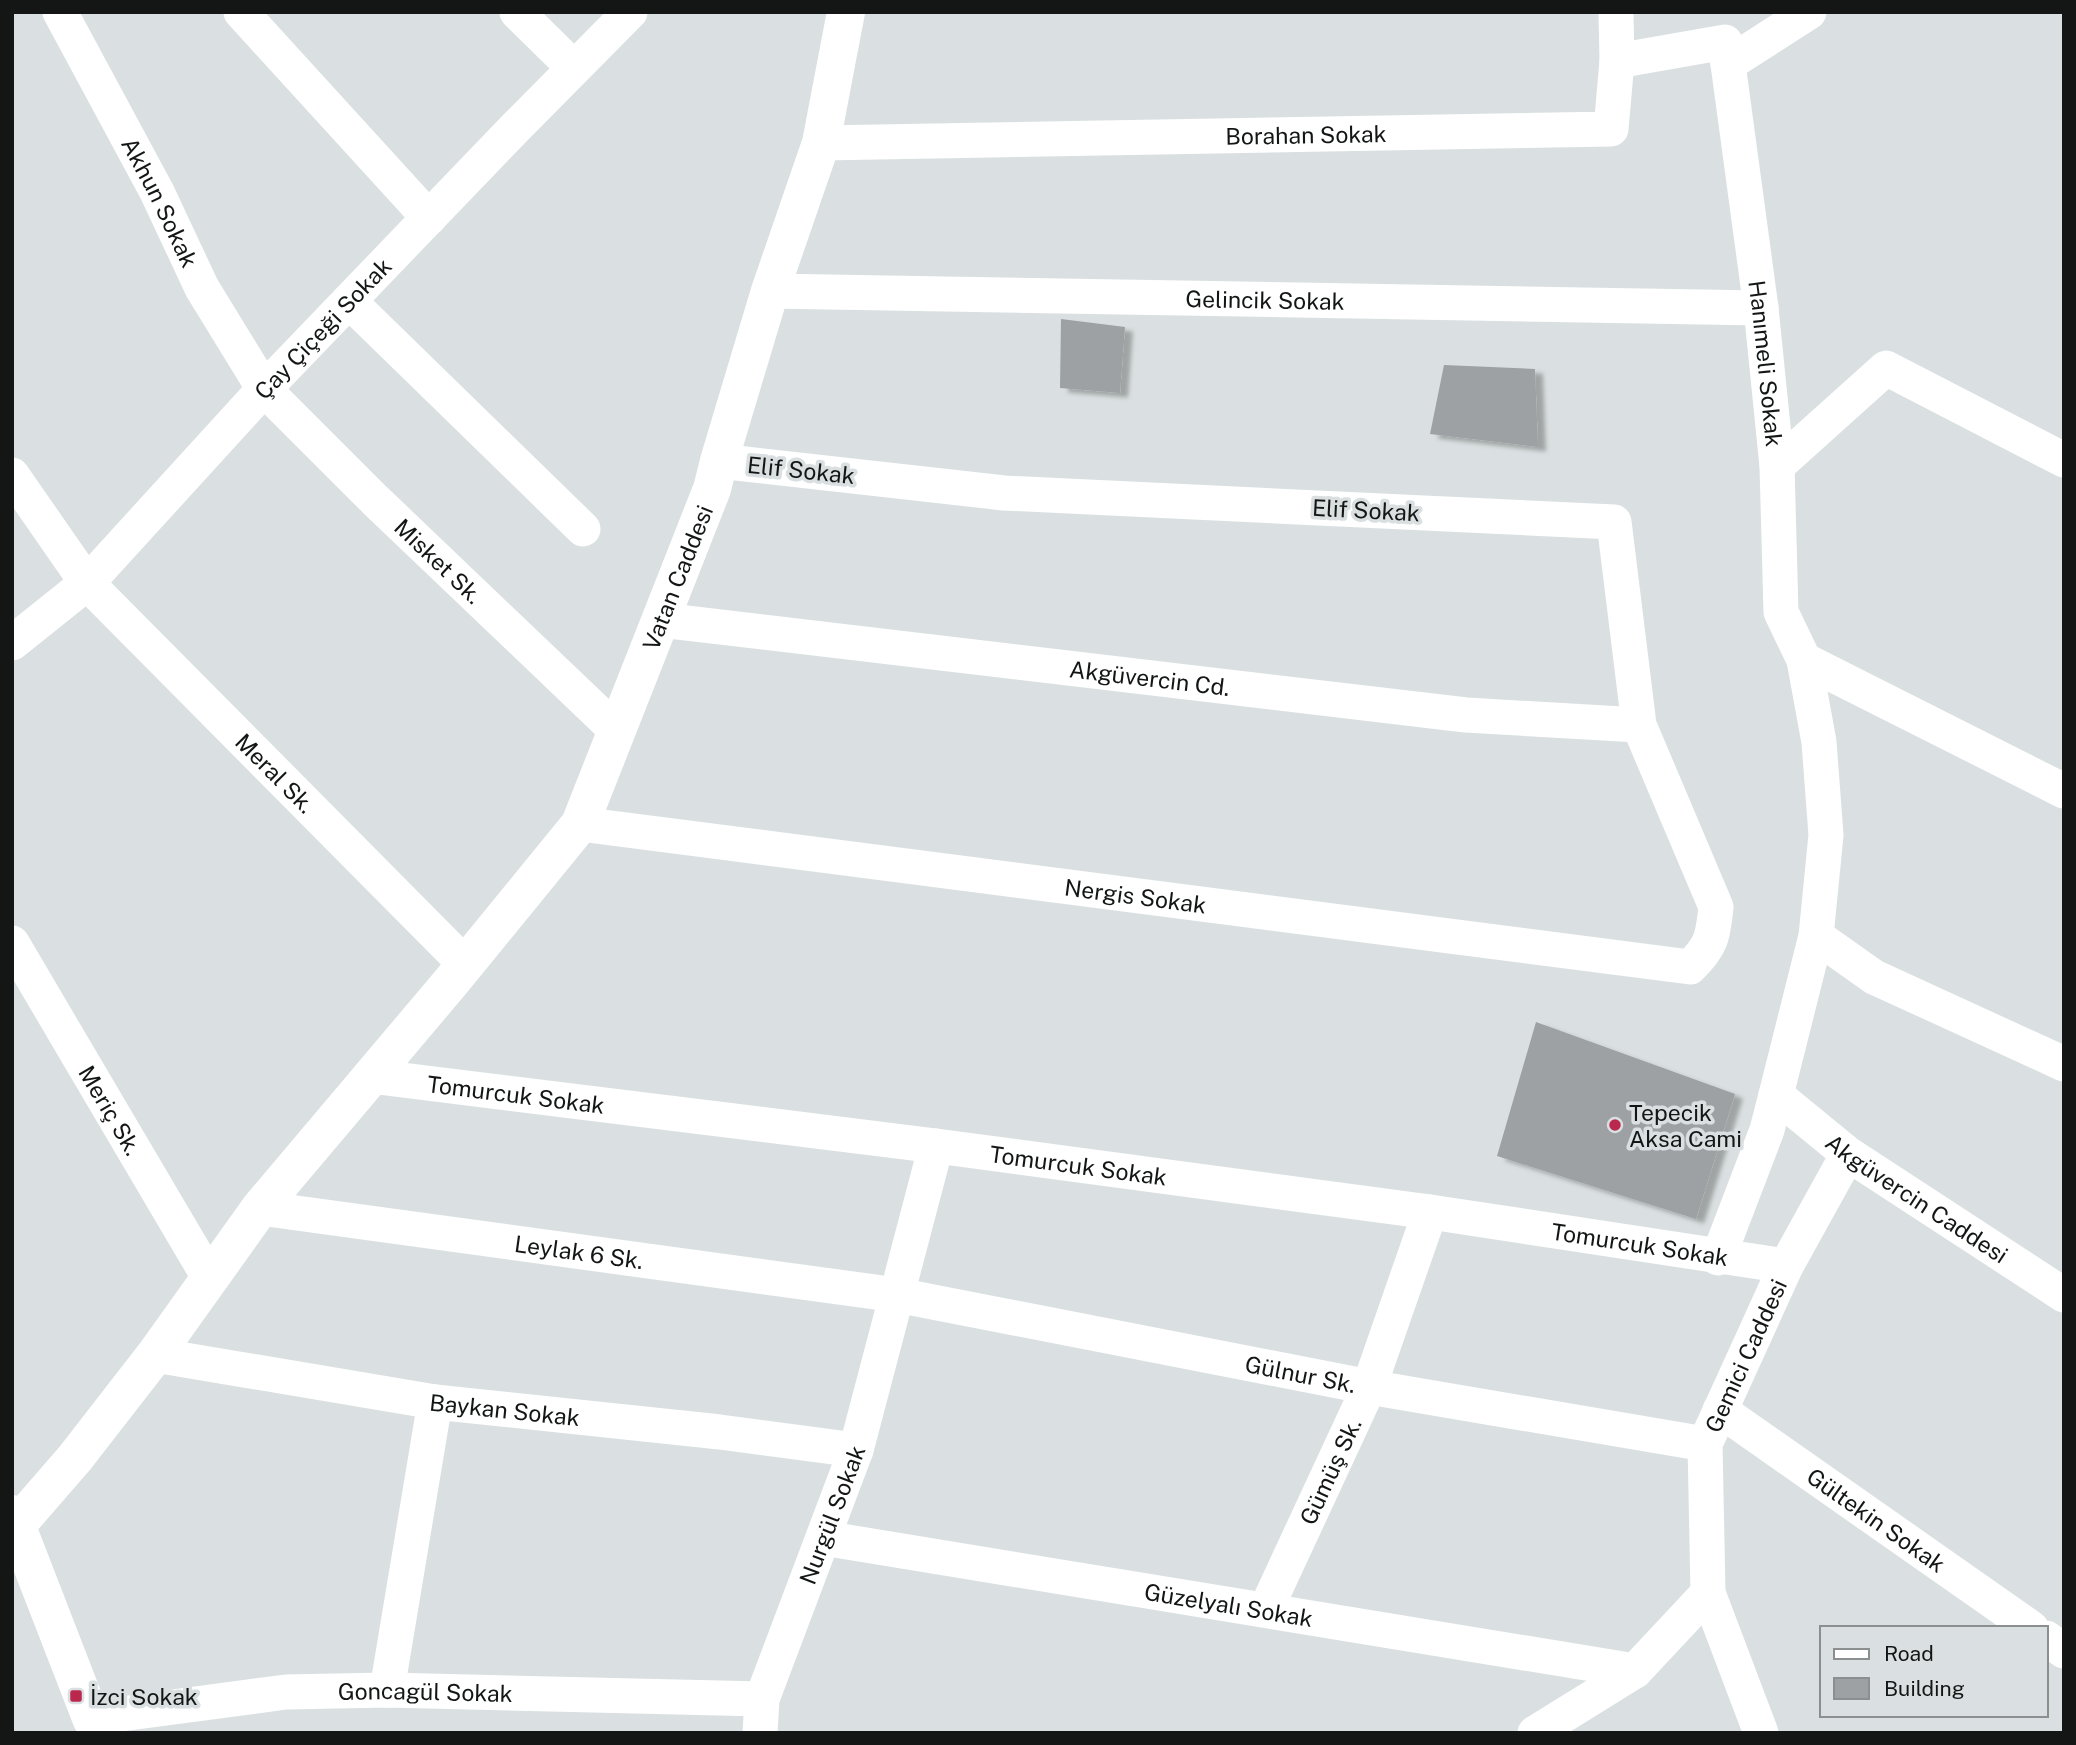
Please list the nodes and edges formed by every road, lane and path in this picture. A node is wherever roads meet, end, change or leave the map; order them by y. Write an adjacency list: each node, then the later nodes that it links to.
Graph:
1 (60, 12): 16 (street, Akhun Sokak)
2 (241, 12): 12 (street)
3 (517, 12): 10 (street)
4 (630, 12): 10 (street, Çay Çiçeği Sokak)
5 (846, 12): 11 (street, Vatan Caddesi)
6 (1616, 12): 9 (street)
7 (1809, 12): 8 (street)
8 (1727, 53): 9 (street); 15 (street, Hanımeli Sokak)
9 (1617, 61): 11 (street, Borahan Sokak)
10 (574, 68): 12 (street, Çay Çiçeği Sokak)
11 (821, 143): 13 (street, Vatan Caddesi)
12 (429, 218): 14 (street, Çay Çiçeği Sokak)
13 (771, 291): 15 (street, Gelincik Sokak); 18 (street, Vatan Caddesi)
14 (349, 301): 16 (street, Çay Çiçeği Sokak); 21 (street)
15 (1761, 308): 19 (street, Hanımeli Sokak)
16 (264, 389): 22 (street, Çay Çiçeği Sokak); 27 (street, Misket Sk.)
17 (2064, 460): 19 (street)
18 (719, 461): 23 (street, Vatan Caddesi); 26 (street, Elif Sokak)
19 (1777, 466): 25 (street, Hanımeli Sokak)
20 (12, 475): 22 (street, Meral Sk.)
21 (583, 529)
22 (87, 583): 24 (street, Çay Çiçeği Sokak); 32 (street, Meral Sk.)
23 (661, 620): 26 (street, Akgüvercin Cd.); 27 (street, Vatan Caddesi)
24 (12, 643)
25 (1804, 660): 28 (street); 30 (street, Hanımeli Sokak)
26 (1639, 725): 33 (street, Elif Sokak)
27 (616, 730): 29 (street, Vatan Caddesi)
28 (2064, 791)
29 (580, 824): 32 (street, Vatan Caddesi); 33 (street, Nergis Sokak)
30 (1816, 936): 34 (street); 36 (street, Hanımeli Sokak)
31 (12, 943): 43 (street, Meriç Sk.)
32 (465, 964): 35 (street, Vatan Caddesi)
33 (1690, 967)
34 (2064, 1065)
35 (370, 1076): 37 (street, Tomurcuk Sokak); 39 (street, Vatan Caddesi)
36 (1776, 1095): 38 (street, Akgüvercin Caddesi); 41 (street, Hanımeli Sokak)
37 (936, 1146): 40 (street, Tomurcuk Sokak); 44 (street, Nurgül Sokak)
38 (1848, 1154): 42 (street, Gemici Caddesi); 45 (street, Akgüvercin Caddesi)
39 (260, 1208): 43 (street, Vatan Caddesi); 44 (street, Leylak 6 Sk.)
40 (1430, 1212): 41 (street, Tomurcuk Sokak); 47 (street, Gümüş Sk.)
41 (1718, 1258): 42 (street, Tomurcuk Sokak)
42 (1786, 1266): 49 (street, Gemici Caddesi)
43 (210, 1279): 46 (street, Vatan Caddesi)
44 (897, 1295): 47 (street, Gülnur Sk.); 51 (street, Nurgül Sokak)
45 (2064, 1296)
46 (155, 1355): 48 (street, Baykan Sokak); 52 (street, Vatan Caddesi)
47 (1369, 1387): 50 (street, Gülnur Sk.); 55 (street, Gümüş Sk.)
48 (435, 1402): 51 (street, Baykan Sokak); 60 (street)
49 (1720, 1410): 50 (street, Gemici Caddesi); 56 (street, Gültekin Sokak)
50 (1705, 1444): 54 (street, Gemici Caddesi)
51 (856, 1450): 53 (street, Nurgül Sokak)
52 (14, 1520): 62 (street)
53 (823, 1538): 55 (street, Güzelyalı Sokak); 61 (street, Nurgül Sokak)
54 (1708, 1593): 59 (street); 64 (street, Gemici Caddesi)
55 (1265, 1609): 59 (street, Güzelyalı Sokak)
56 (2028, 1626)
57 (2048, 1639): 58 (street)
58 (2064, 1651)
59 (1635, 1671): 63 (street)
60 (387, 1690): 61 (street, Goncagül Sokak); 62 (street, Goncagül Sokak)
61 (761, 1716)
62 (95, 1725)
63 (1535, 1733)
64 (1761, 1733)

